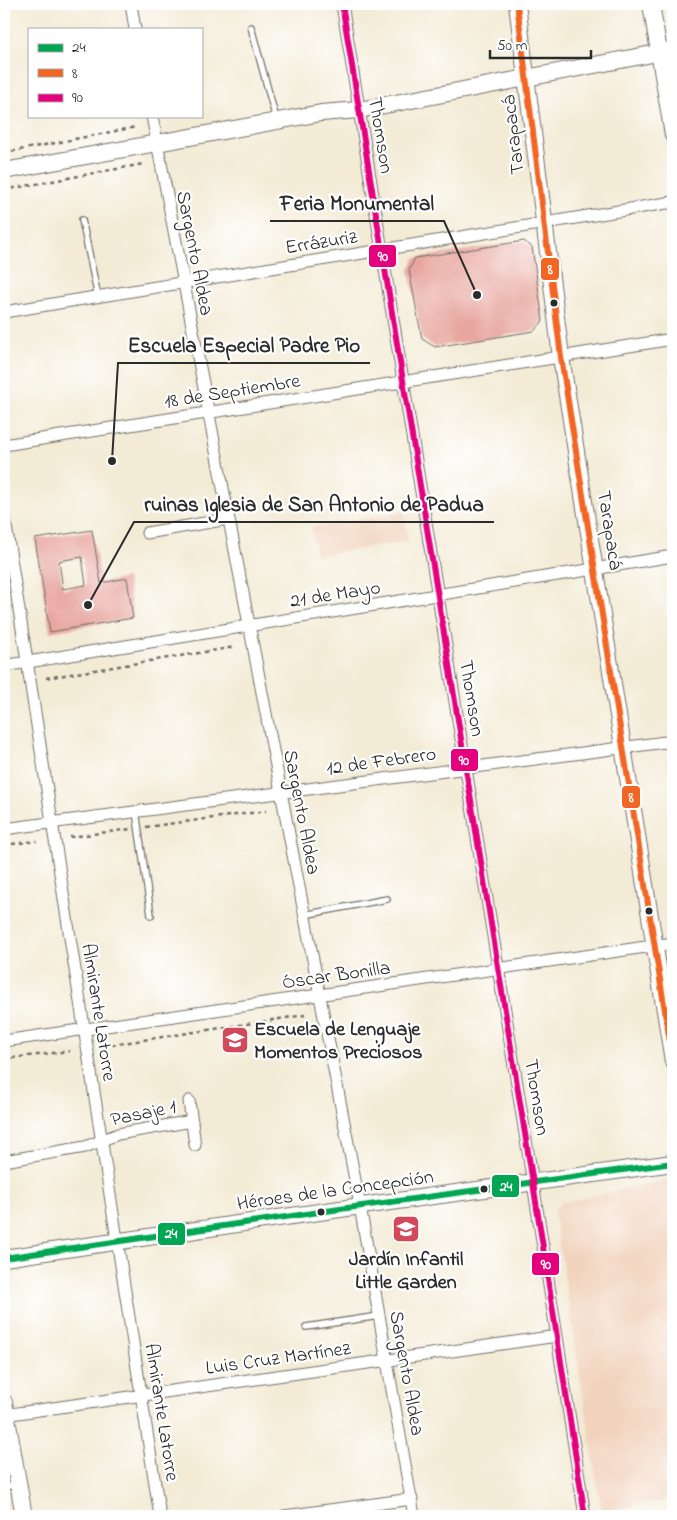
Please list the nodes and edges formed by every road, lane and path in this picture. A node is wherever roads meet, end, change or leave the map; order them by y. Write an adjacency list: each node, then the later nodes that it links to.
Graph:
1 (131, 4): 6 (street)
2 (342, 4): 9 (street, Thomson)
3 (517, 4): 8 (main road, Tarapacá)
4 (651, 4): 7 (main road)
5 (251, 27): 11 (lane)
6 (135, 28)
7 (666, 51): 8 (main road); 13 (main road)
8 (526, 78): 9 (main road); 21 (main road, Tarapacá)
9 (359, 110): 11 (main road); 22 (street, Thomson)
10 (152, 118): 14 (street, Sargento Aldea)
11 (277, 121): 14 (main road)
12 (136, 127): 15 (path)
13 (673, 135)
14 (156, 142): 17 (main road); 23 (street, Sargento Aldea)
15 (4, 152)
16 (143, 164): 18 (path)
17 (4, 171)
18 (4, 190)
19 (673, 202): 21 (street, Errázuriz)
20 (82, 220): 24 (lane)
21 (544, 223): 22 (street, Errázuriz); 27 (main road, Tarapacá)
22 (382, 250): 23 (street, Errázuriz); 28 (street, Thomson)
23 (182, 283): 24 (street, Errázuriz); 29 (street, Sargento Aldea)
24 (98, 297): 25 (street, Errázuriz)
25 (4, 312)
26 (673, 339): 27 (street, 18 de Septiembre)
27 (561, 357): 28 (street, 18 de Septiembre); 35 (main road, Tarapacá)
28 (403, 382): 29 (street, 18 de Septiembre); 36 (street, Thomson)
29 (208, 413): 30 (street, 18 de Septiembre); 32 (street, Sargento Aldea)
30 (4, 445)
31 (4, 513): 39 (street, Almirante Latorre)
32 (228, 519): 33 (street); 37 (street, Sargento Aldea)
33 (147, 533)
34 (673, 556): 35 (street, 21 de Mayo)
35 (596, 569): 36 (street, 21 de Mayo); 45 (main road, Tarapacá)
36 (438, 595): 37 (street, 21 de Mayo); 46 (street, Thomson)
37 (248, 626): 39 (street, 21 de Mayo); 47 (street, Sargento Aldea)
38 (235, 647): 41 (path)
39 (26, 662): 40 (street, 21 de Mayo); 50 (street, Almirante Latorre)
40 (4, 666)
41 (46, 678)
42 (12, 683): 43 (path)
43 (4, 684)
44 (673, 741): 45 (street, 12 de Febrero)
45 (624, 747): 46 (street, 12 de Febrero); 60 (main road, Tarapacá)
46 (466, 768): 47 (street, 12 de Febrero); 61 (street, Thomson)
47 (280, 792): 48 (street, 12 de Febrero); 58 (street, Sargento Aldea)
48 (136, 811): 50 (street, 12 de Febrero); 51 (lane)
49 (266, 811): 51 (path)
50 (51, 822): 52 (street, 12 de Febrero); 64 (street, Almirante Latorre)
51 (138, 828): 53 (path); 57 (lane)
52 (4, 829)
53 (70, 836)
54 (37, 841): 55 (path)
55 (4, 845)
56 (386, 899): 58 (lane)
57 (151, 915)
58 (304, 915): 62 (street, Sargento Aldea)
59 (673, 943): 60 (street, Óscar Bonilla)
60 (656, 946): 61 (street, Óscar Bonilla); 69 (main road, Tarapacá)
61 (498, 969): 62 (street, Óscar Bonilla); 76 (street, Thomson)
62 (320, 995): 64 (street, Óscar Bonilla); 77 (street, Sargento Aldea)
63 (305, 1015): 66 (path)
64 (84, 1029): 65 (street, Óscar Bonilla); 72 (street, Almirante Latorre)
65 (4, 1041)
66 (104, 1046)
67 (70, 1051): 68 (path)
68 (4, 1059)
69 (673, 1061)
70 (189, 1101): 71 (street, Pasaje 1)
71 (192, 1121): 72 (street, Pasaje 1); 73 (street, Pasaje 1)
72 (101, 1141): 74 (street, Pasaje 1); 78 (street, Almirante Latorre)
73 (195, 1145)
74 (4, 1161)
75 (673, 1162): 76 (main road, Héroes de la Concepción)
76 (533, 1183): 77 (main road, Héroes de la Concepción); 82 (street, Thomson)
77 (360, 1206): 78 (main road, Héroes de la Concepción); 80 (street, Sargento Aldea)
78 (117, 1241): 79 (main road, Héroes de la Concepción); 84 (street, Almirante Latorre)
79 (4, 1258)
80 (379, 1316): 81 (lane); 83 (street, Sargento Aldea)
81 (306, 1327)
82 (557, 1336): 83 (street, Luis Cruz Martínez); 92 (street, Thomson)
83 (387, 1360): 84 (street, Luis Cruz Martínez); 87 (street, Sargento Aldea)
84 (141, 1396): 85 (street, Luis Cruz Martínez); 89 (street, Almirante Latorre)
85 (4, 1411): 86 (main road)
86 (11, 1486): 88 (main road)
87 (412, 1499): 90 (street); 91 (street, Sargento Aldea)
88 (24, 1516)
89 (160, 1516)
90 (284, 1516)
91 (414, 1516)
92 (585, 1516)

